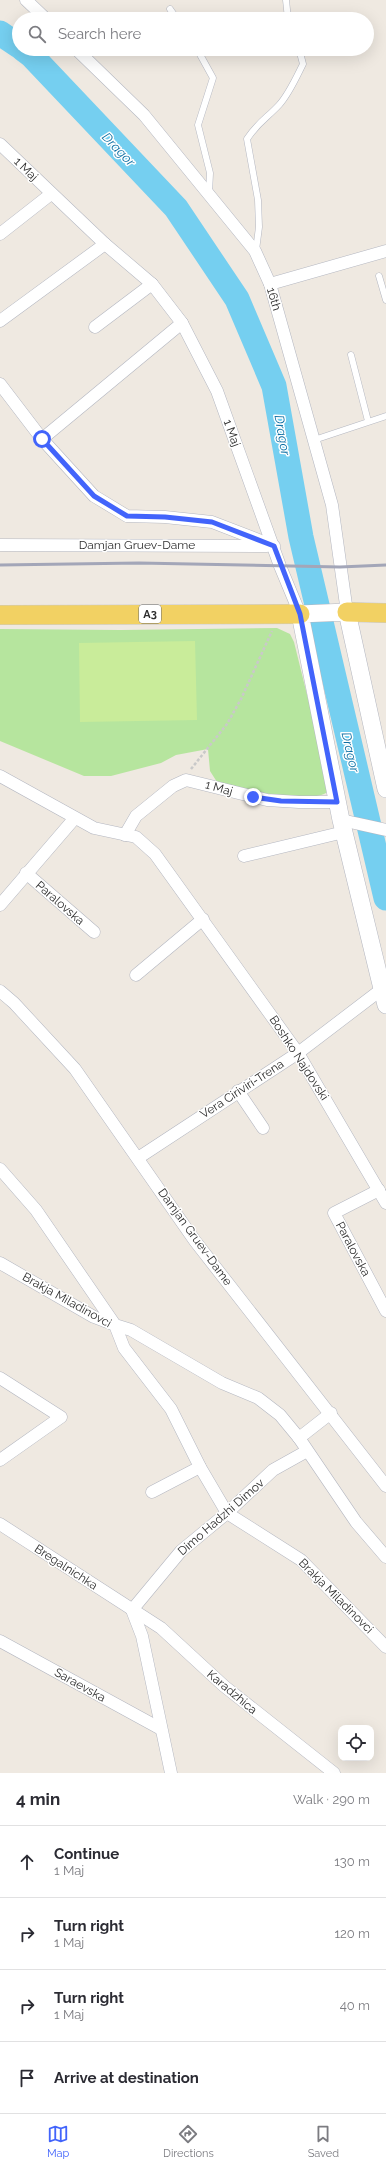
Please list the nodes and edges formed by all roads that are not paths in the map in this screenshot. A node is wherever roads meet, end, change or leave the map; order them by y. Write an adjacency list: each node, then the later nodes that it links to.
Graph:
1 (286, 0): 4 (lane)
2 (32, 2): 3 (street)
3 (40, 12)
4 (287, 12)
5 (83, 56): 10 (street, 16th)
6 (202, 56): 10 (lane)
7 (301, 56): 14 (lane)
8 (0, 144): 9 (street, 1 Maj)
9 (51, 194): 11 (street); 12 (street, 1 Maj)
10 (209, 194): 14 (street, 16th)
11 (0, 234)
12 (105, 244): 16 (street, 1 Maj); 19 (street)
13 (386, 250): 17 (street)
14 (255, 251): 17 (street, 16th)
15 (379, 276): 18 (lane)
16 (152, 284): 20 (street, 1 Maj); 21 (street)
17 (270, 284): 27 (street, 16th)
18 (386, 300)
19 (0, 321)
20 (182, 323): 26 (street); 29 (street, 1 Maj)
21 (95, 327)
22 (351, 355): 25 (lane)
23 (0, 384): 26 (street)
24 (386, 416): 25 (lane)
25 (368, 421): 27 (lane)
26 (42, 439): 29 (street)
27 (314, 440): 30 (street, 16th)
28 (0, 544): 29 (street, Damjan Gruev-Dame)
29 (274, 546): 32 (street, 1 Maj)
30 (347, 612): 31 (main road, A3); 32 (street, A3); 35 (street)
31 (386, 613)
32 (300, 614): 33 (main road, A3); 36 (street, 1 Maj)
33 (0, 615)
34 (0, 776): 37 (street, Boshko Najdovski)
35 (386, 789)
36 (337, 802): 38 (street, 1 Maj); 40 (street, 1 Maj)
37 (74, 819): 40 (street, Boshko Najdovski); 42 (street)
38 (346, 825): 39 (street); 41 (street); 48 (street, 1 Maj)
39 (386, 830)
40 (125, 835): 44 (street, Boshko Najdovski)
41 (244, 856)
42 (26, 873): 43 (street); 45 (street, Paralovska)
43 (0, 905)
44 (203, 919): 46 (street); 49 (street, Boshko Najdovski)
45 (94, 932)
46 (136, 974)
47 (0, 991): 52 (street, Damjan Gruev-Dame)
48 (384, 997): 49 (street, Vera Ciriviri-Trena)
49 (298, 1053): 50 (street, Vera Ciriviri-Trena); 54 (street, Boshko Najdovski)
50 (238, 1091): 51 (street); 52 (street, Vera Ciriviri-Trena)
51 (263, 1128)
52 (138, 1158): 60 (street, Damjan Gruev-Dame)
53 (0, 1169): 58 (street)
54 (379, 1190): 55 (street, Boshko Najdovski); 57 (street, Paralovska)
55 (386, 1203)
56 (0, 1263): 58 (street, Brakja Miladinovci)
57 (386, 1309)
58 (115, 1325): 61 (street); 64 (street, Brakja Miladinovci)
59 (0, 1378): 63 (street)
60 (331, 1414): 61 (street); 65 (street, Damjan Gruev-Dame)
61 (299, 1438): 62 (street)
62 (307, 1451): 67 (street, Dimo Hadzhi Dimov); 69 (street)
63 (0, 1460)
64 (200, 1467): 66 (street); 67 (street, Brakja Miladinovci)
65 (386, 1486)
66 (152, 1492)
67 (227, 1513): 70 (street, Dimo Hadzhi Dimov); 74 (street, Brakja Miladinovci)
68 (0, 1524): 70 (street, Bregalnichka)
69 (386, 1557)
70 (132, 1610): 71 (street, Karadzhica); 72 (street)
71 (162, 1628): 72 (street); 77 (street, Karadzhica)
72 (142, 1636): 75 (street)
73 (0, 1641): 75 (street, Saraevska)
74 (386, 1647)
75 (161, 1729): 76 (street)
76 (171, 1773)
77 (334, 1773)

